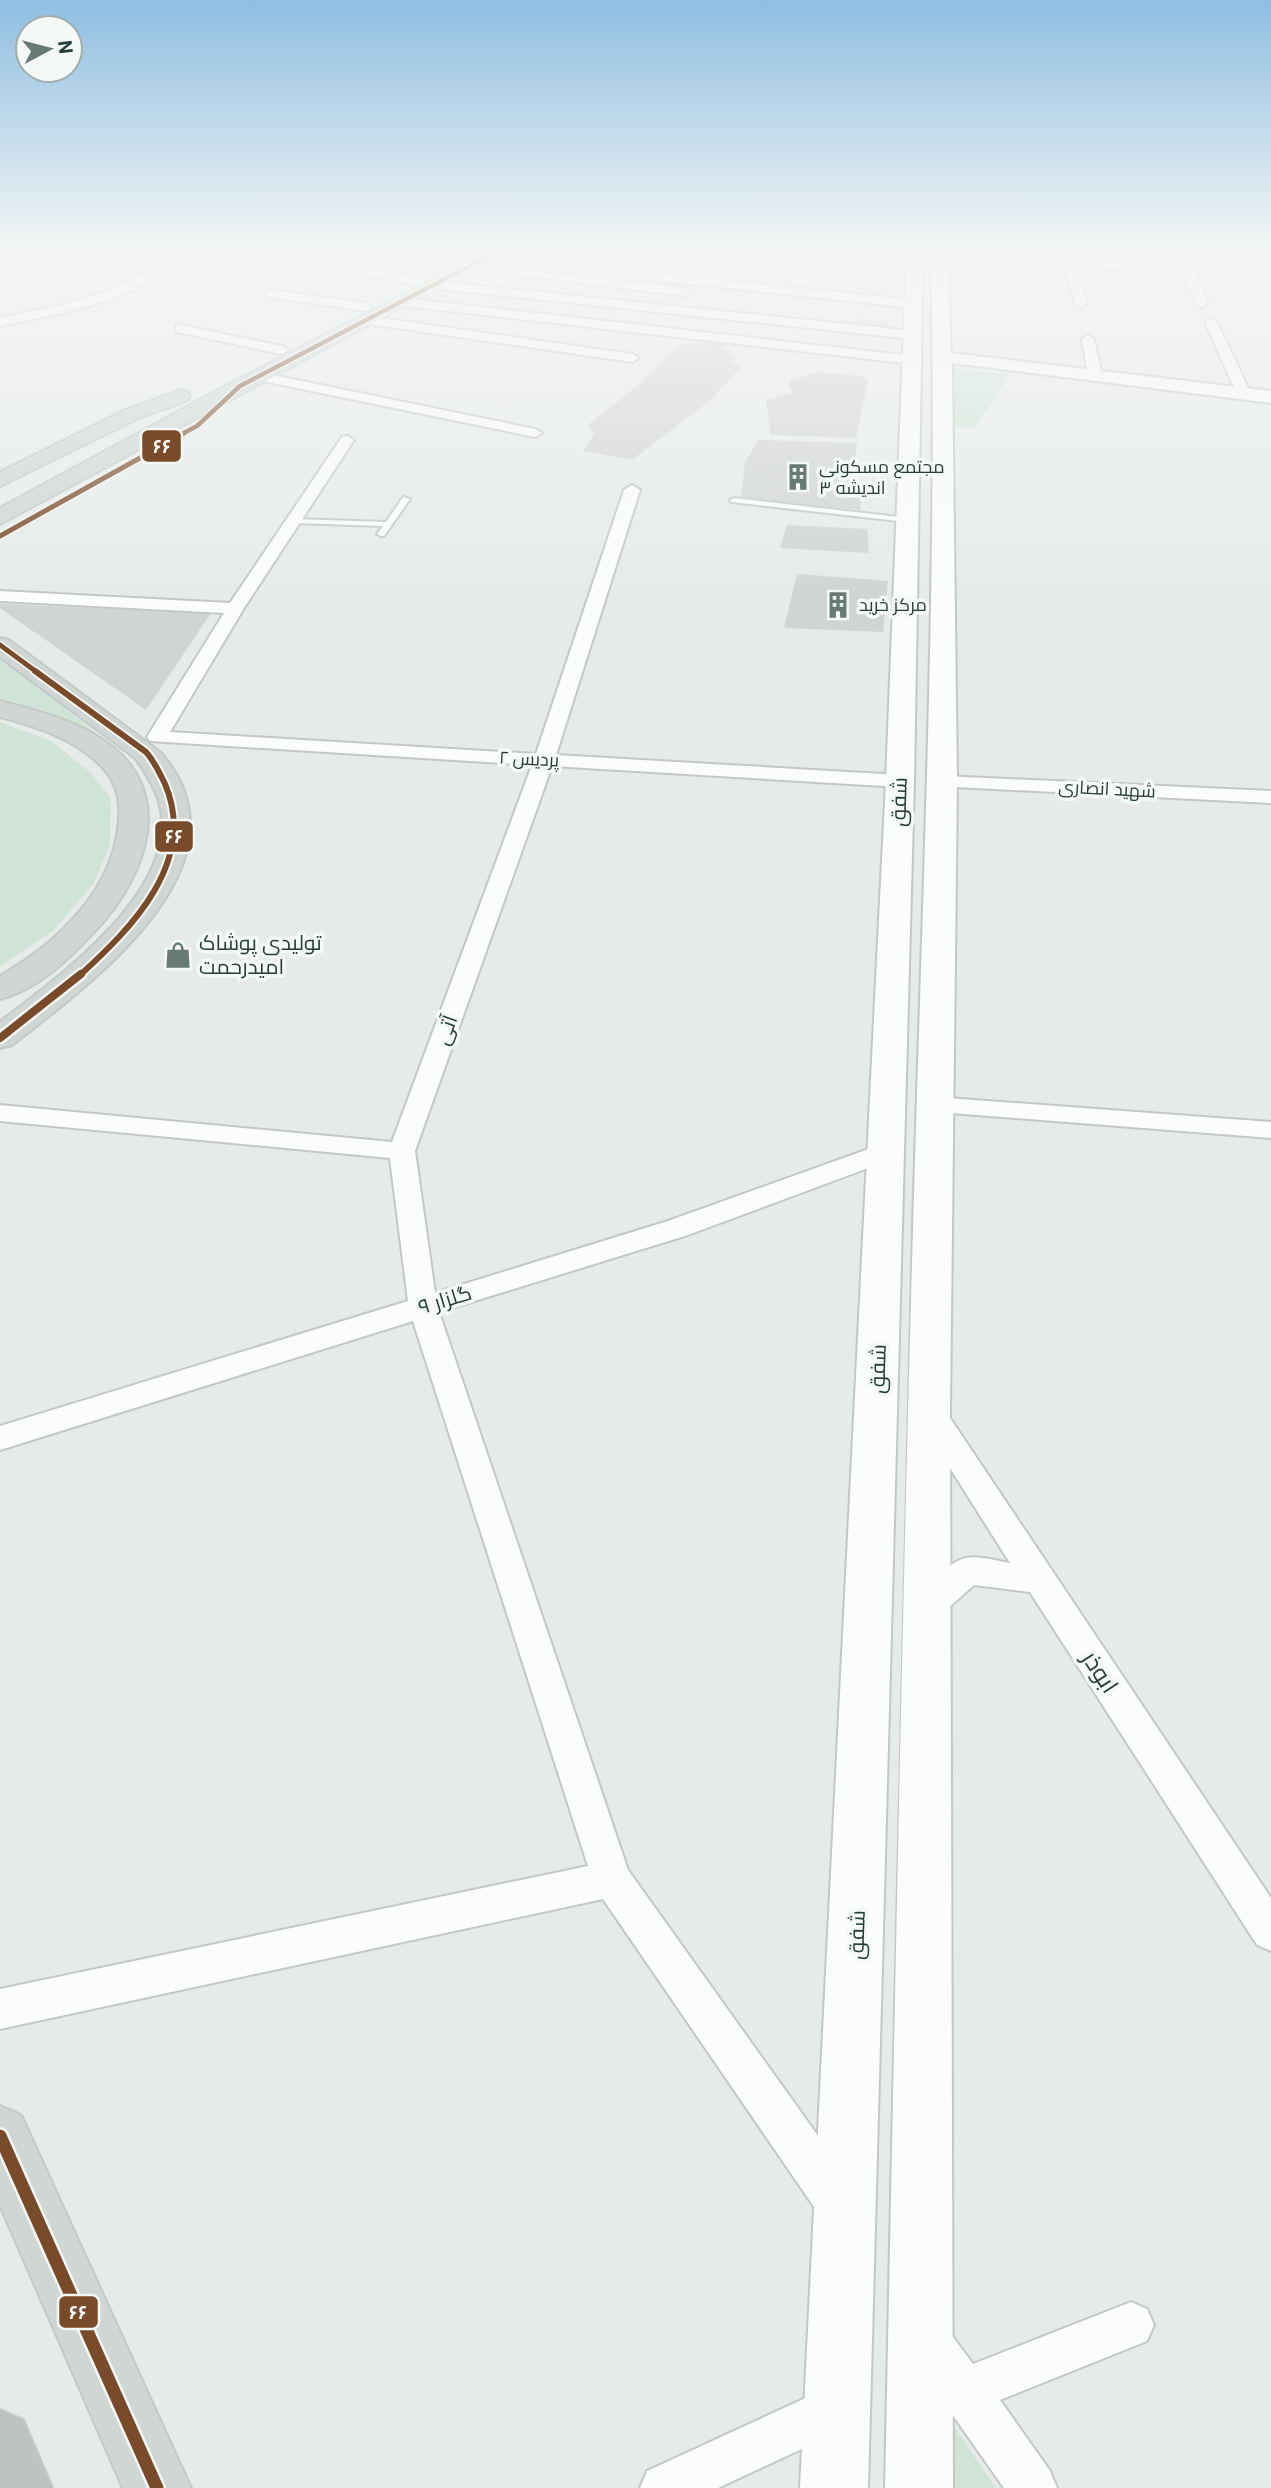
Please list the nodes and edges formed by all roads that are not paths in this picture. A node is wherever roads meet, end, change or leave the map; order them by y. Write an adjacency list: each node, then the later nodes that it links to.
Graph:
1 (252, 365): 11 (main road)
2 (277, 365): 10 (main road)
3 (926, 365): 23 (main road, شفق)
4 (933, 365): 34 (main road, شفق)
5 (1066, 365): 9 (main road)
6 (1092, 365): 9 (street)
7 (1125, 365): 14 (main road)
8 (1231, 365): 12 (street)
9 (1094, 376): 12 (main road)
10 (249, 381): 15 (street); 22 (main road); 27 (main road)
11 (219, 382): 17 (main road); 19 (main road)
12 (1244, 394): 13 (main road)
13 (1271, 397)
14 (1271, 404)
15 (535, 433)
16 (347, 440): 24 (street)
17 (0, 480)
18 (632, 490): 32 (street, آتی)
19 (0, 497)
20 (406, 499): 25 (lane)
21 (734, 500): 23 (lane)
22 (0, 517)
23 (907, 520): 33 (main road, شفق)
24 (294, 521): 25 (lane); 29 (street)
25 (388, 524): 26 (lane)
26 (381, 534)
27 (0, 536)
28 (0, 596): 29 (street)
29 (235, 608): 32 (street, پردیس ۲)
30 (0, 645): 37 (main road)
31 (0, 709): 36 (main road)
32 (544, 760): 33 (street, پردیس ۲); 41 (street, آتی)
33 (900, 781): 42 (main road, شفق)
34 (943, 782): 35 (street, شهید انصاری); 38 (main road, شفق)
35 (1271, 797)
36 (0, 989)
37 (0, 1038)
38 (934, 1105): 40 (street); 44 (main road, شفق)
39 (0, 1113): 41 (street)
40 (1271, 1130)
41 (402, 1151): 43 (street, آتی)
42 (886, 1152): 43 (street, گلزار ۹); 52 (main road, شفق)
43 (423, 1307): 45 (street, گلزار ۹); 48 (street, آتی)
44 (929, 1411): 46 (street, ابوذر); 47 (main road, شفق)
45 (0, 1438)
46 (1040, 1580): 47 (street); 49 (street, ابوذر)
47 (928, 1604): 54 (main road, شفق)
48 (612, 1879): 50 (street); 52 (street, آتی)
49 (1271, 1932)
50 (0, 2009)
51 (0, 2136): 59 (main road)
52 (846, 2214): 56 (main road, شفق)
53 (1131, 2325): 55 (street)
54 (921, 2332): 55 (street); 62 (main road, شفق)
55 (964, 2392): 63 (street)
56 (837, 2408): 60 (street); 61 (main road, شفق)
57 (0, 2443): 58 (highway)
58 (18, 2488)
59 (157, 2488)
60 (664, 2488)
61 (834, 2488)
62 (919, 2488)
63 (1033, 2488)

